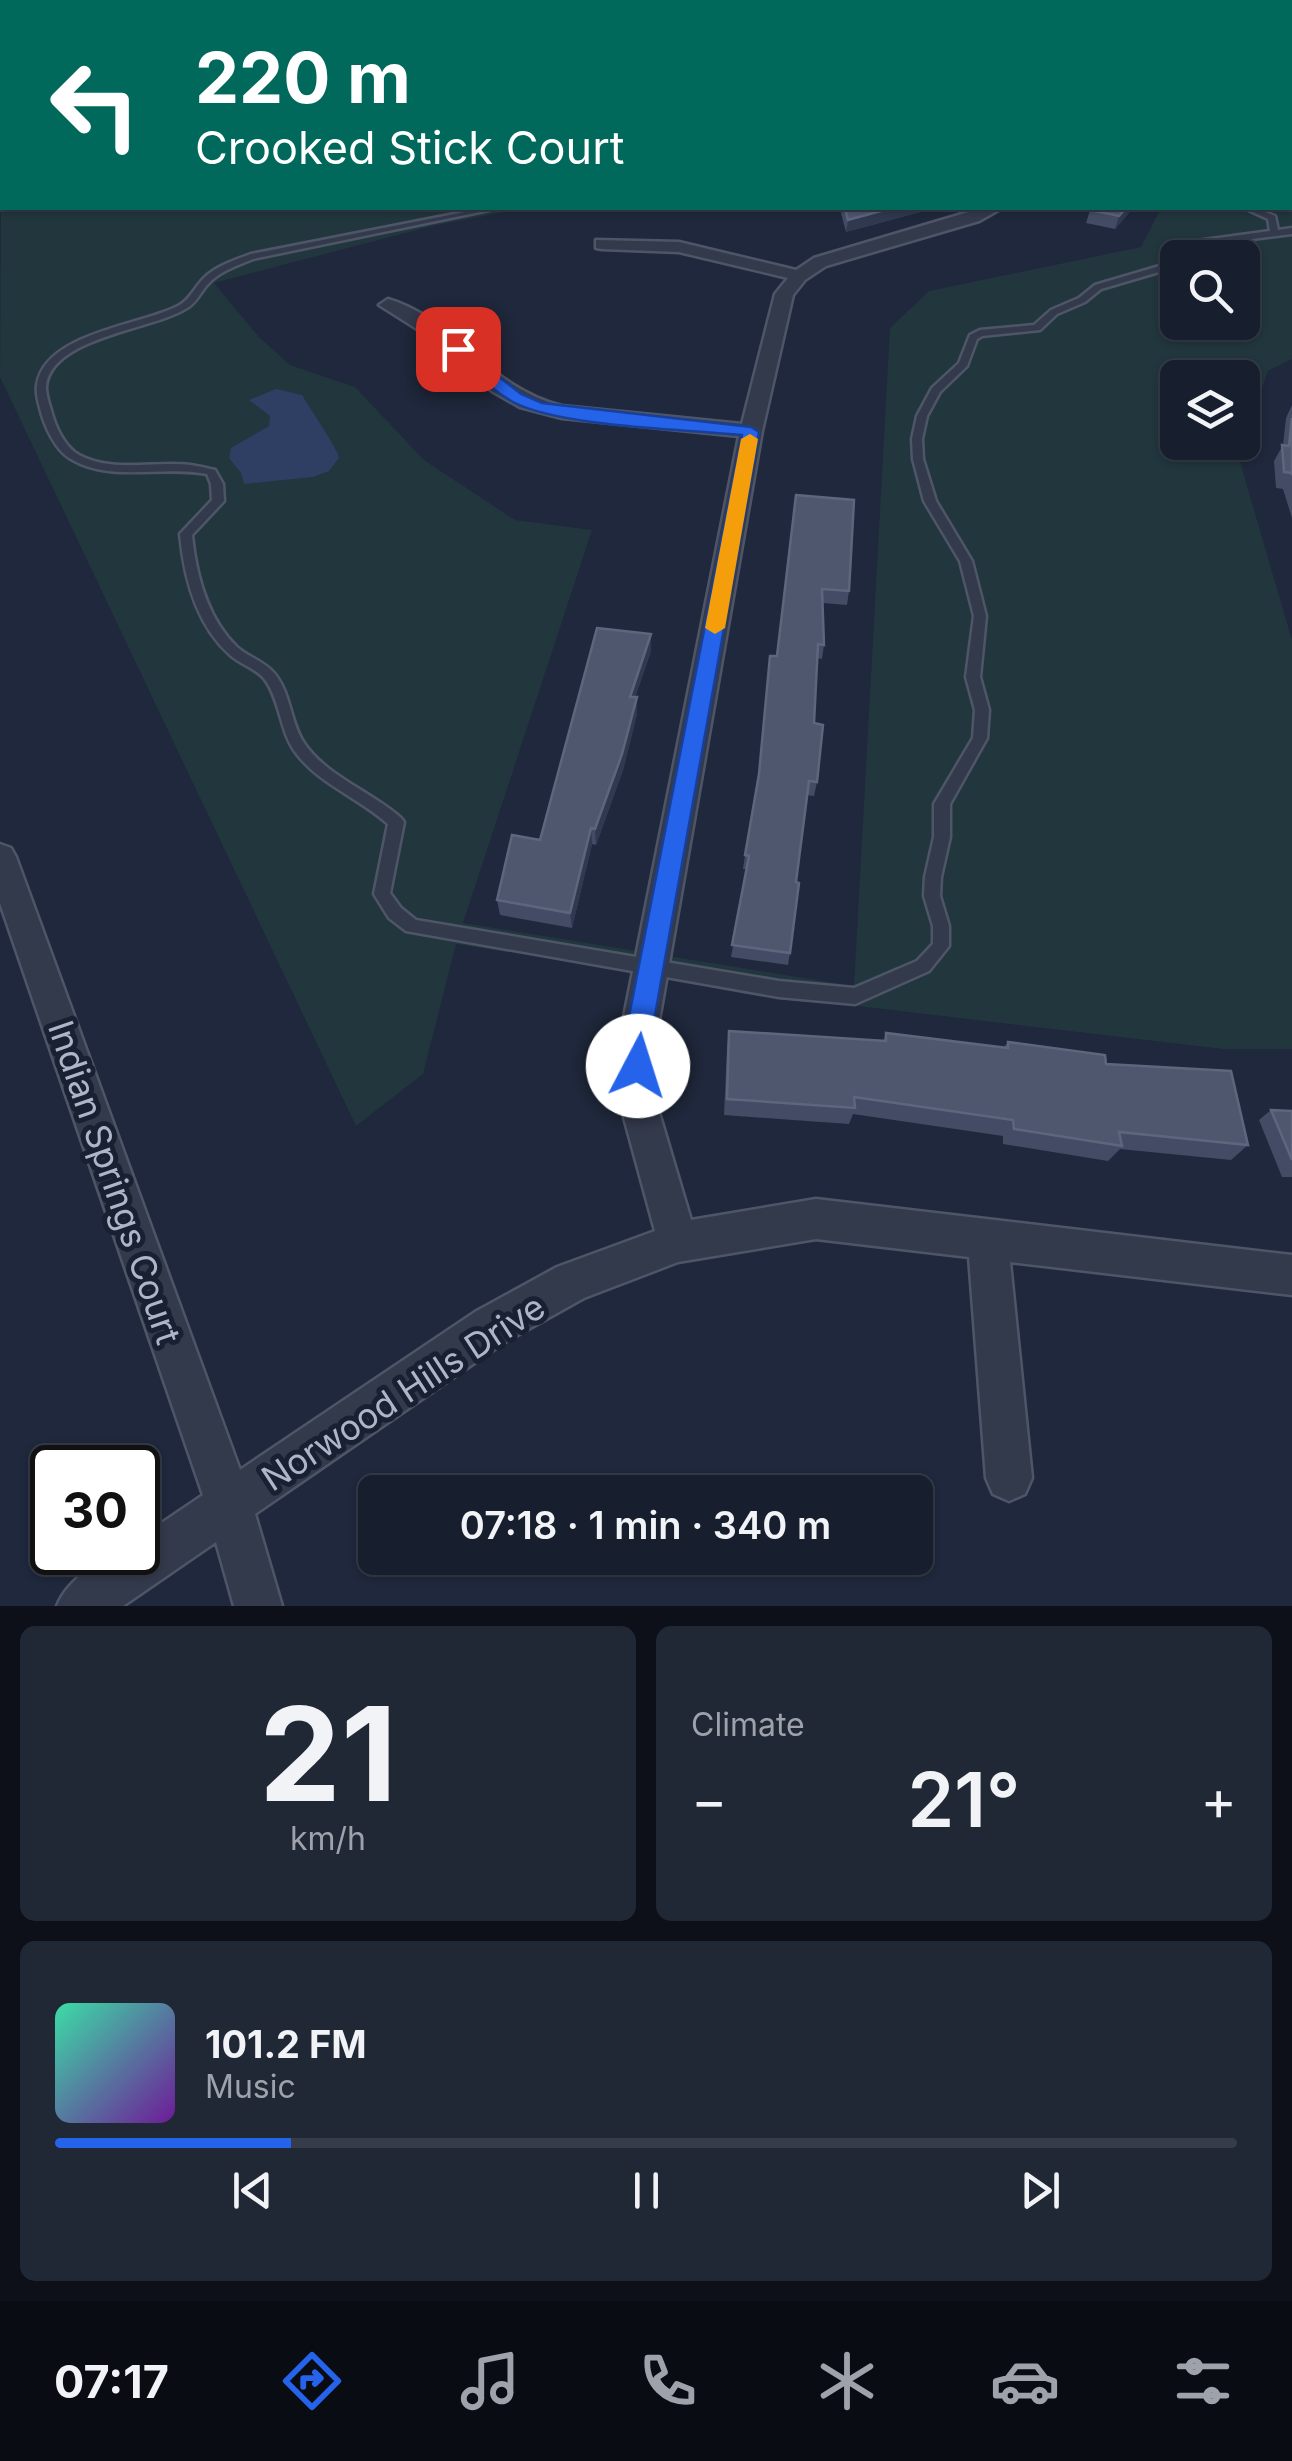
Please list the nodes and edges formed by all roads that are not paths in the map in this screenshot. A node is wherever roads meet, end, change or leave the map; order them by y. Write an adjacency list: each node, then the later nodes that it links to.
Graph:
1 (485, 210): 10 (lane)
2 (990, 210): 6 (street)
3 (1252, 210): 4 (lane)
4 (1283, 227): 10 (lane)
5 (602, 244): 6 (street)
6 (799, 276): 8 (street)
7 (388, 305): 8 (street)
8 (751, 432): 10 (street)
9 (0, 857): 15 (street, Indian Springs Court)
10 (652, 969): 12 (street)
11 (988, 1239): 12 (street, Norwood Hills Drive); 13 (street, Norwood Hills Drive); 14 (street)
12 (678, 1242): 15 (street, Norwood Hills Drive)
13 (1292, 1275)
14 (1008, 1478)
15 (230, 1507): 16 (street, Norwood Hills Drive); 17 (street, Indian Springs Court)
16 (81, 1606)
17 (258, 1606)

